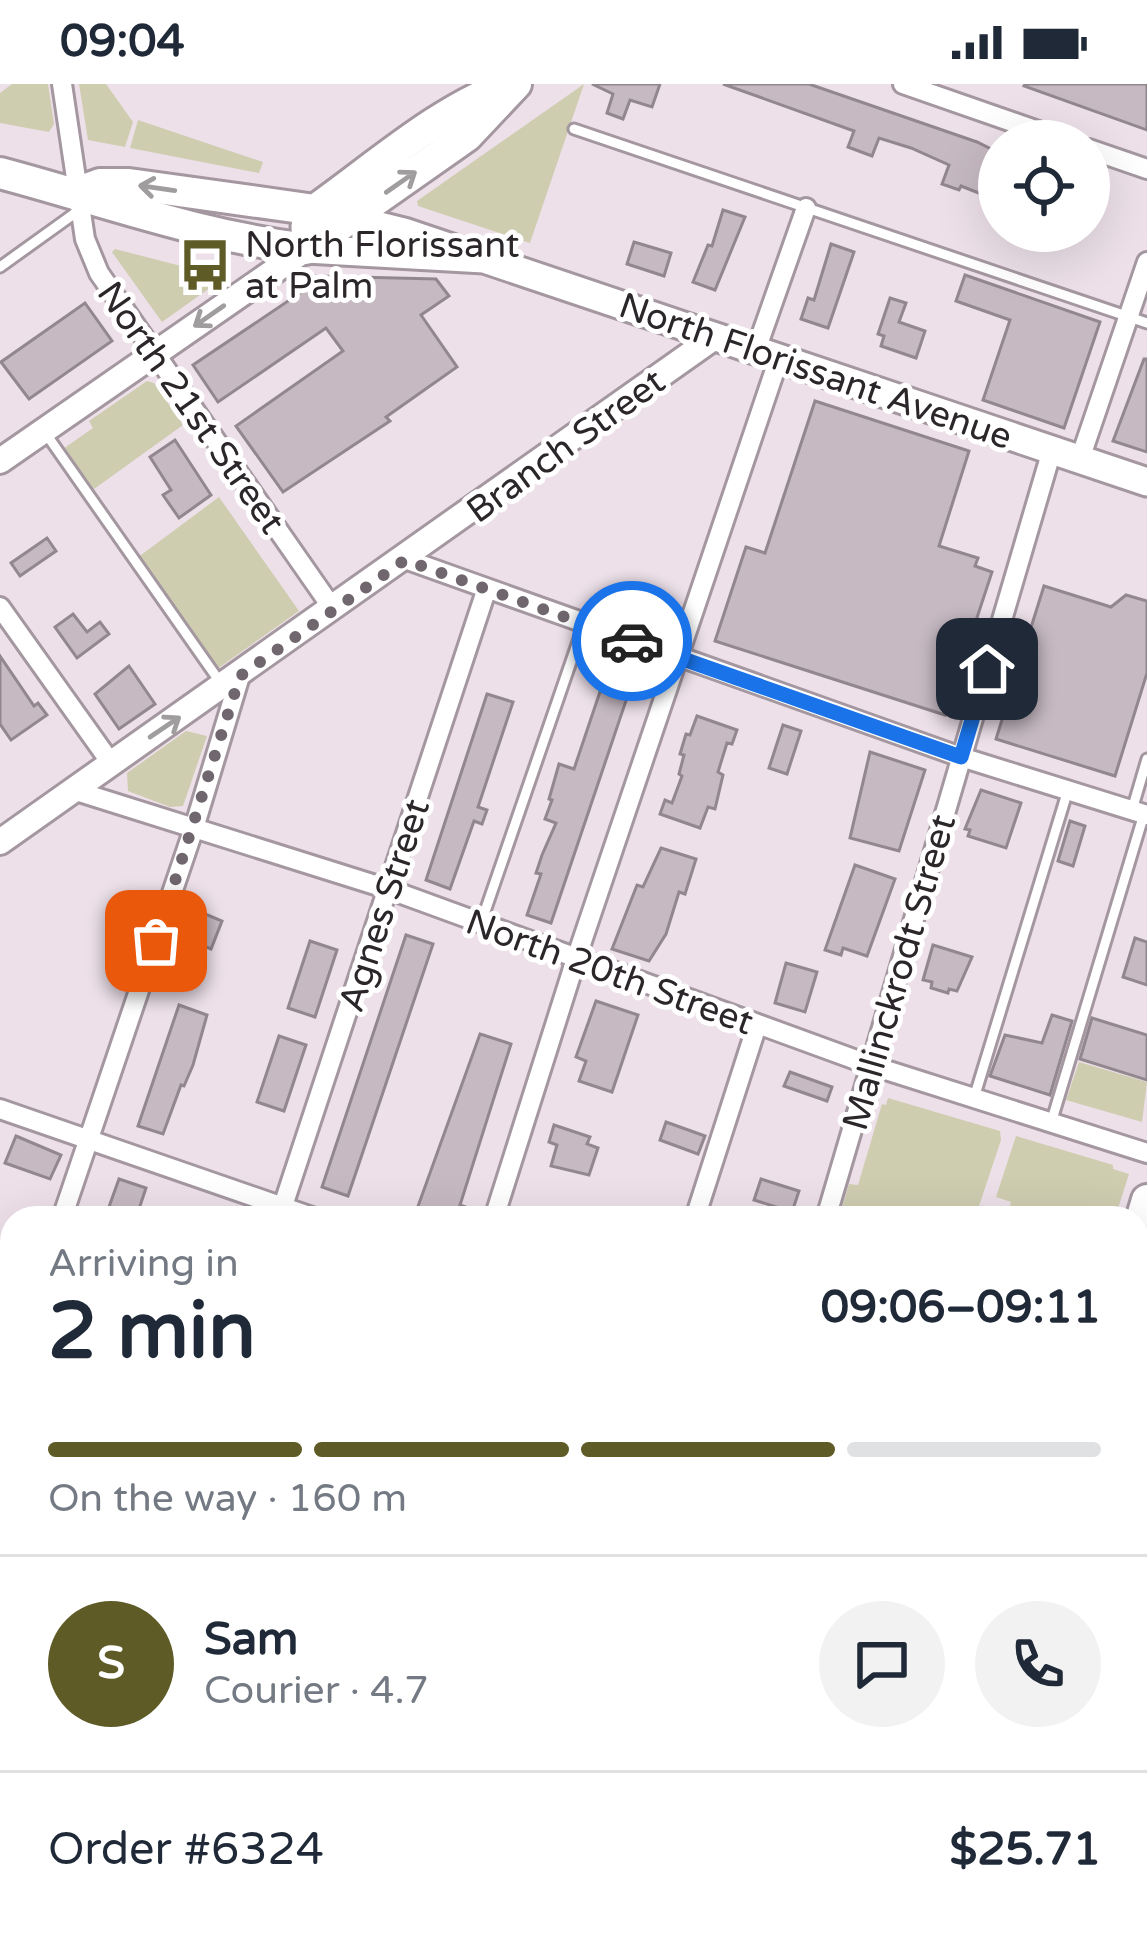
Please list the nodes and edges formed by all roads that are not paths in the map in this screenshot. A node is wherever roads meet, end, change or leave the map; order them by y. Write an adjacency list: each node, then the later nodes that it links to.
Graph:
1 (62, 84): 9 (street, North 21st Street)
2 (514, 84): 11 (main road); 12 (main road, one-way to 2)
3 (903, 84): 4 (street)
4 (1007, 120)
5 (574, 129): 10 (lane)
6 (1110, 156): 7 (street)
7 (1147, 169)
8 (0, 173): 9 (main road, North Florissant Avenue)
9 (79, 201): 11 (main road, North Florissant Avenue, one-way to 9); 13 (main road, North Florissant Avenue); 16 (lane); 19 (street, North 21st Street)
10 (806, 208): 17 (lane); 20 (street)
11 (315, 210): 12 (main road, North Florissant Avenue); 13 (main road)
12 (351, 218): 13 (main road); 14 (main road, North Florissant Avenue)
13 (306, 250): 14 (main road, North Florissant Avenue); 19 (street, one-way to 19)
14 (484, 259): 18 (main road, North Florissant Avenue)
15 (1147, 262): 17 (street, Mallinckrodt Street)
16 (0, 267)
17 (1138, 320): 22 (street, Mallinckrodt Street)
18 (716, 337): 20 (main road, North Florissant Avenue); 25 (street, Branch Street)
19 (154, 354): 21 (street); 28 (street, North 21st Street)
20 (768, 354): 22 (main road, North Florissant Avenue); 30 (street)
21 (44, 431): 23 (street); 31 (lane)
22 (1066, 454): 24 (main road, North Florissant Avenue); 32 (street, Mallinckrodt Street)
23 (0, 461)
24 (1147, 482)
25 (405, 560): 26 (street); 28 (street, Branch Street)
26 (486, 591): 29 (street); 40 (street, Agnes Street)
27 (0, 607): 34 (street)
28 (333, 609): 31 (street, Branch Street)
29 (584, 624): 30 (street); 41 (lane)
30 (681, 657): 32 (street); 42 (street)
31 (232, 682): 34 (street, Branch Street, one-way to 31); 38 (street)
32 (961, 757): 36 (street); 44 (street, Mallinckrodt Street)
33 (1147, 759): 37 (lane)
34 (111, 763): 35 (street, Branch Street)
35 (74, 790): 38 (street, North 20th Street); 39 (street, Branch Street)
36 (1068, 790): 37 (street); 45 (lane)
37 (1141, 813): 47 (lane)
38 (194, 828): 40 (street, North 20th Street); 48 (street)
39 (0, 842)
40 (388, 889): 41 (street, North 20th Street); 52 (street, Agnes Street)
41 (481, 923): 42 (street, North 20th Street)
42 (576, 959): 43 (street, North 20th Street); 53 (street)
43 (757, 1025): 44 (street, North 20th Street); 54 (street)
44 (870, 1065): 45 (street, North 20th Street); 55 (street, Mallinckrodt Street)
45 (974, 1098): 47 (street, North 20th Street)
46 (0, 1108): 48 (street)
47 (1051, 1123): 49 (street, North 20th Street)
48 (89, 1139): 50 (street); 51 (street)
49 (1147, 1153)
50 (66, 1206)
51 (265, 1206)
52 (283, 1206)
53 (498, 1206)
54 (699, 1206)
55 (829, 1206)

